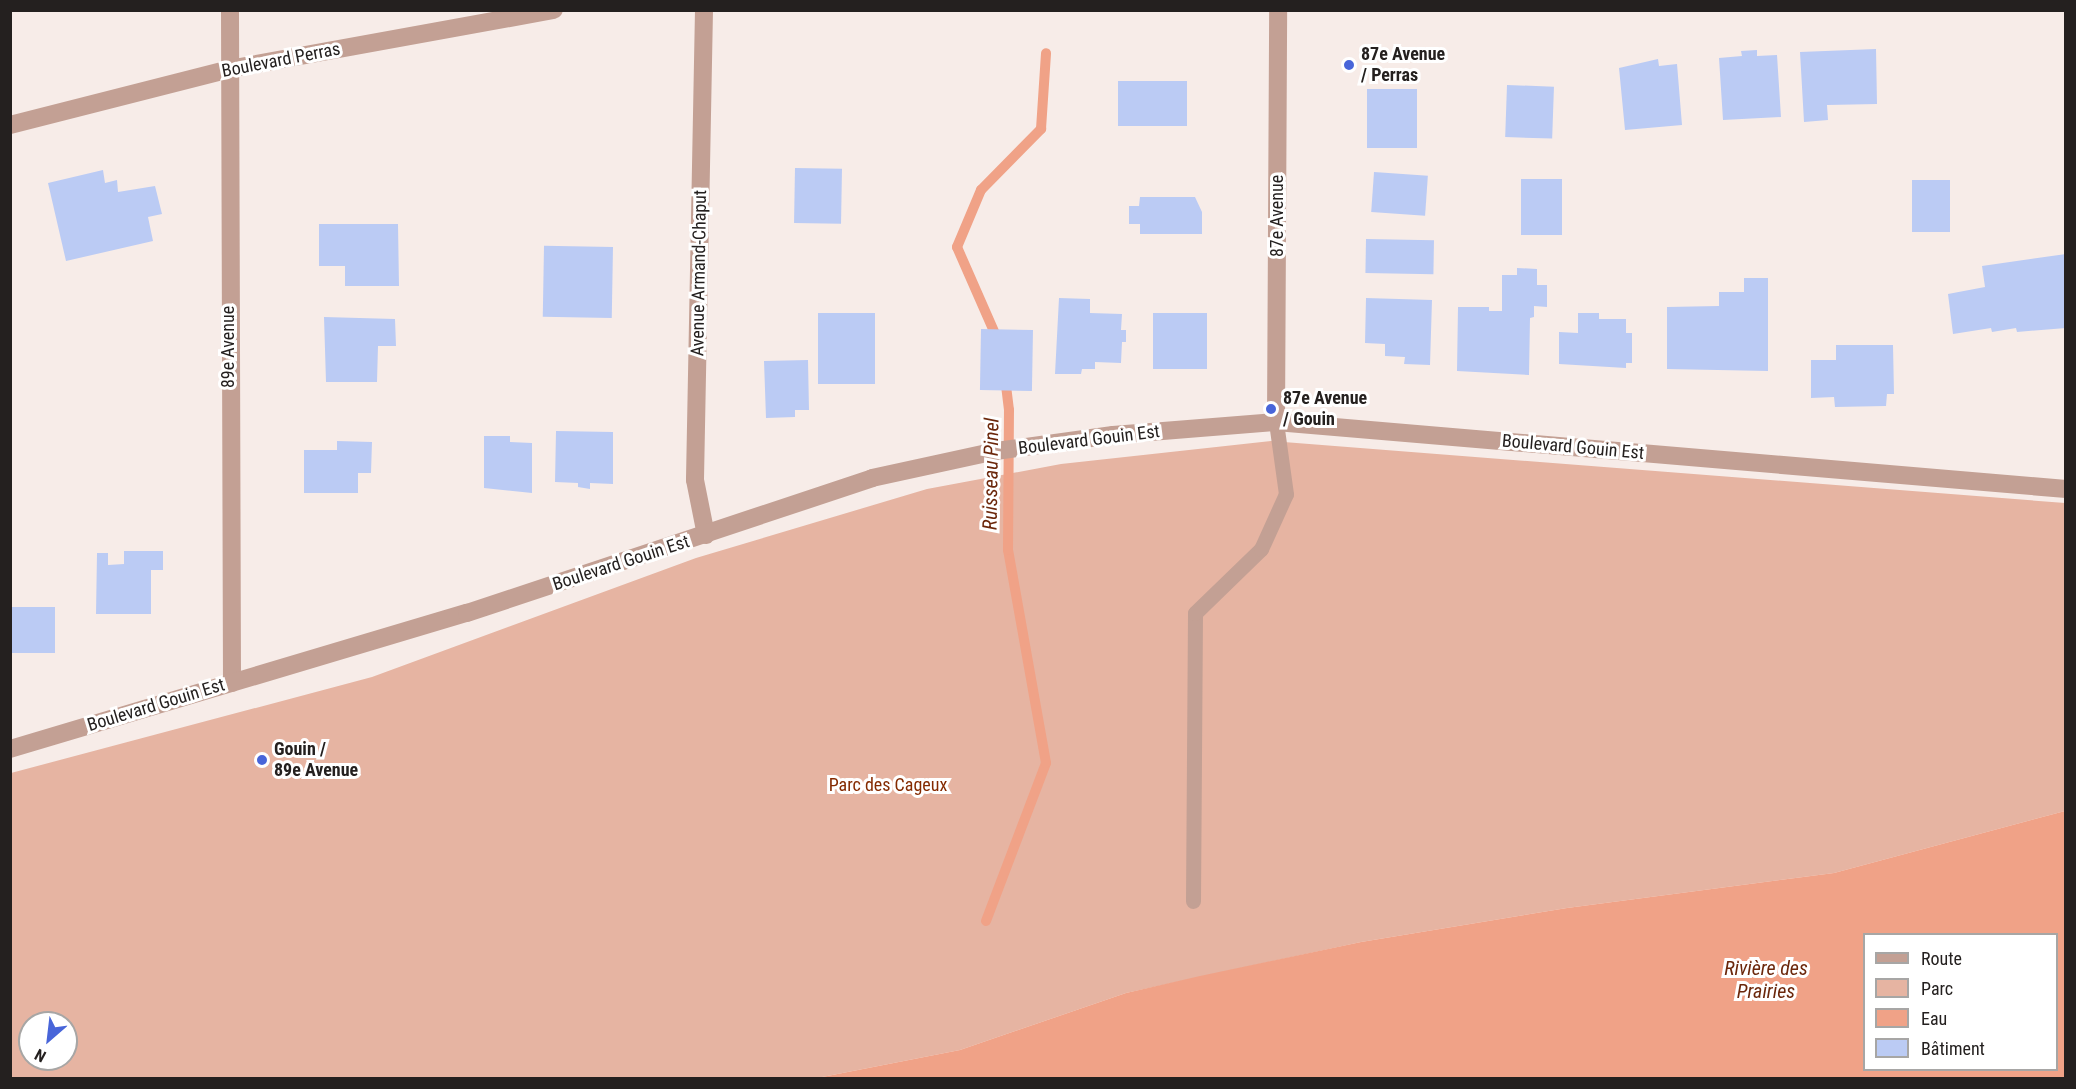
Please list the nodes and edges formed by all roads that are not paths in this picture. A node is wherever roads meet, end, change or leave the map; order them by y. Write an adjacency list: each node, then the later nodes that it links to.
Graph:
1 (230, 10): 5 (street, 89e Avenue)
2 (554, 10): 5 (street, Boulevard Perras)
3 (704, 10): 9 (street, Avenue Armand-Chaput)
4 (1278, 10): 7 (street, 87e Avenue)
5 (229, 69): 6 (street, Boulevard Perras); 10 (street, 89e Avenue)
6 (10, 125)
7 (1276, 422): 8 (street, Boulevard Gouin Est); 9 (street, Boulevard Gouin Est); 12 (lane)
8 (2066, 489)
9 (706, 535): 10 (street, Boulevard Gouin Est)
10 (232, 683): 11 (street, Boulevard Gouin Est)
11 (10, 749)
12 (1193, 901)

